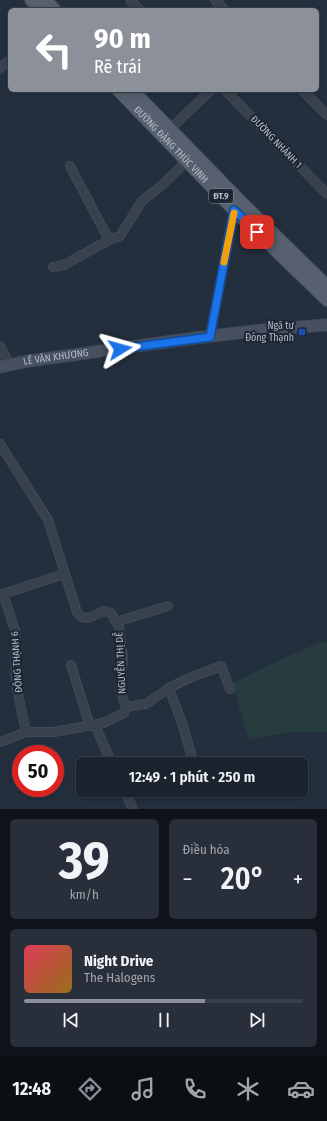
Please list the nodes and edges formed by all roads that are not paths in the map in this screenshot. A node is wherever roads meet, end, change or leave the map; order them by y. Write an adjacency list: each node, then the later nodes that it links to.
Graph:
1 (31, 0): 5 (main road)
2 (45, 0): 6 (main road)
3 (130, 0): 7 (street)
4 (215, 0): 8 (street)
5 (39, 8)
6 (52, 8)
7 (138, 8)
8 (223, 8)
9 (8, 62): 10 (street)
10 (0, 68)
11 (120, 92): 18 (main road, ĐƯỜNG ĐẶNG THÚC VỊNH / ĐT.9)
12 (134, 92): 17 (main road, ĐƯỜNG ĐẶNG THÚC VỊNH / ĐT.9)
13 (209, 92): 17 (street)
14 (227, 92): 20 (street, ĐƯỜNG NHÁNH 1)
15 (304, 92): 16 (street)
16 (327, 115)
17 (170, 129): 24 (main road, ĐƯỜNG ĐẶNG THÚC VỊNH / ĐT.9)
18 (187, 160): 21 (main road, ĐƯỜNG ĐẶNG THÚC VỊNH / ĐT.9); 22 (street)
19 (70, 166): 22 (street)
20 (327, 194)
21 (234, 210): 25 (main road, ĐƯỜNG ĐẶNG THÚC VỊNH / ĐT.9); 27 (street)
22 (109, 240): 23 (street)
23 (53, 266)
24 (327, 286)
25 (327, 300)
26 (327, 325): 27 (main road, LÊ VĂN KHƯƠNG)
27 (210, 337): 29 (main road, LÊ VĂN KHƯƠNG)
28 (0, 346): 29 (street)
29 (5, 366)
30 (0, 444): 31 (street, NGUYỄN THỊ DỄ)
31 (64, 574): 32 (street); 34 (street, NGUYỄN THỊ DỄ)
32 (0, 595): 40 (street, ĐÔNG THẠNH 6)
33 (168, 606): 34 (street)
34 (116, 622): 38 (street, NGUYỄN THỊ DỄ)
35 (71, 665): 39 (street)
36 (169, 688): 37 (street); 38 (street); 43 (street)
37 (230, 689)
38 (126, 707): 39 (street, NGUYỄN THỊ DỄ)
39 (92, 725): 40 (street, NGUYỄN THỊ DỄ); 42 (street)
40 (26, 732): 41 (street, NGUYỄN THỊ DỄ)
41 (0, 742)
42 (108, 757)
43 (192, 757)
44 (127, 797): 45 (street)
45 (133, 809)

